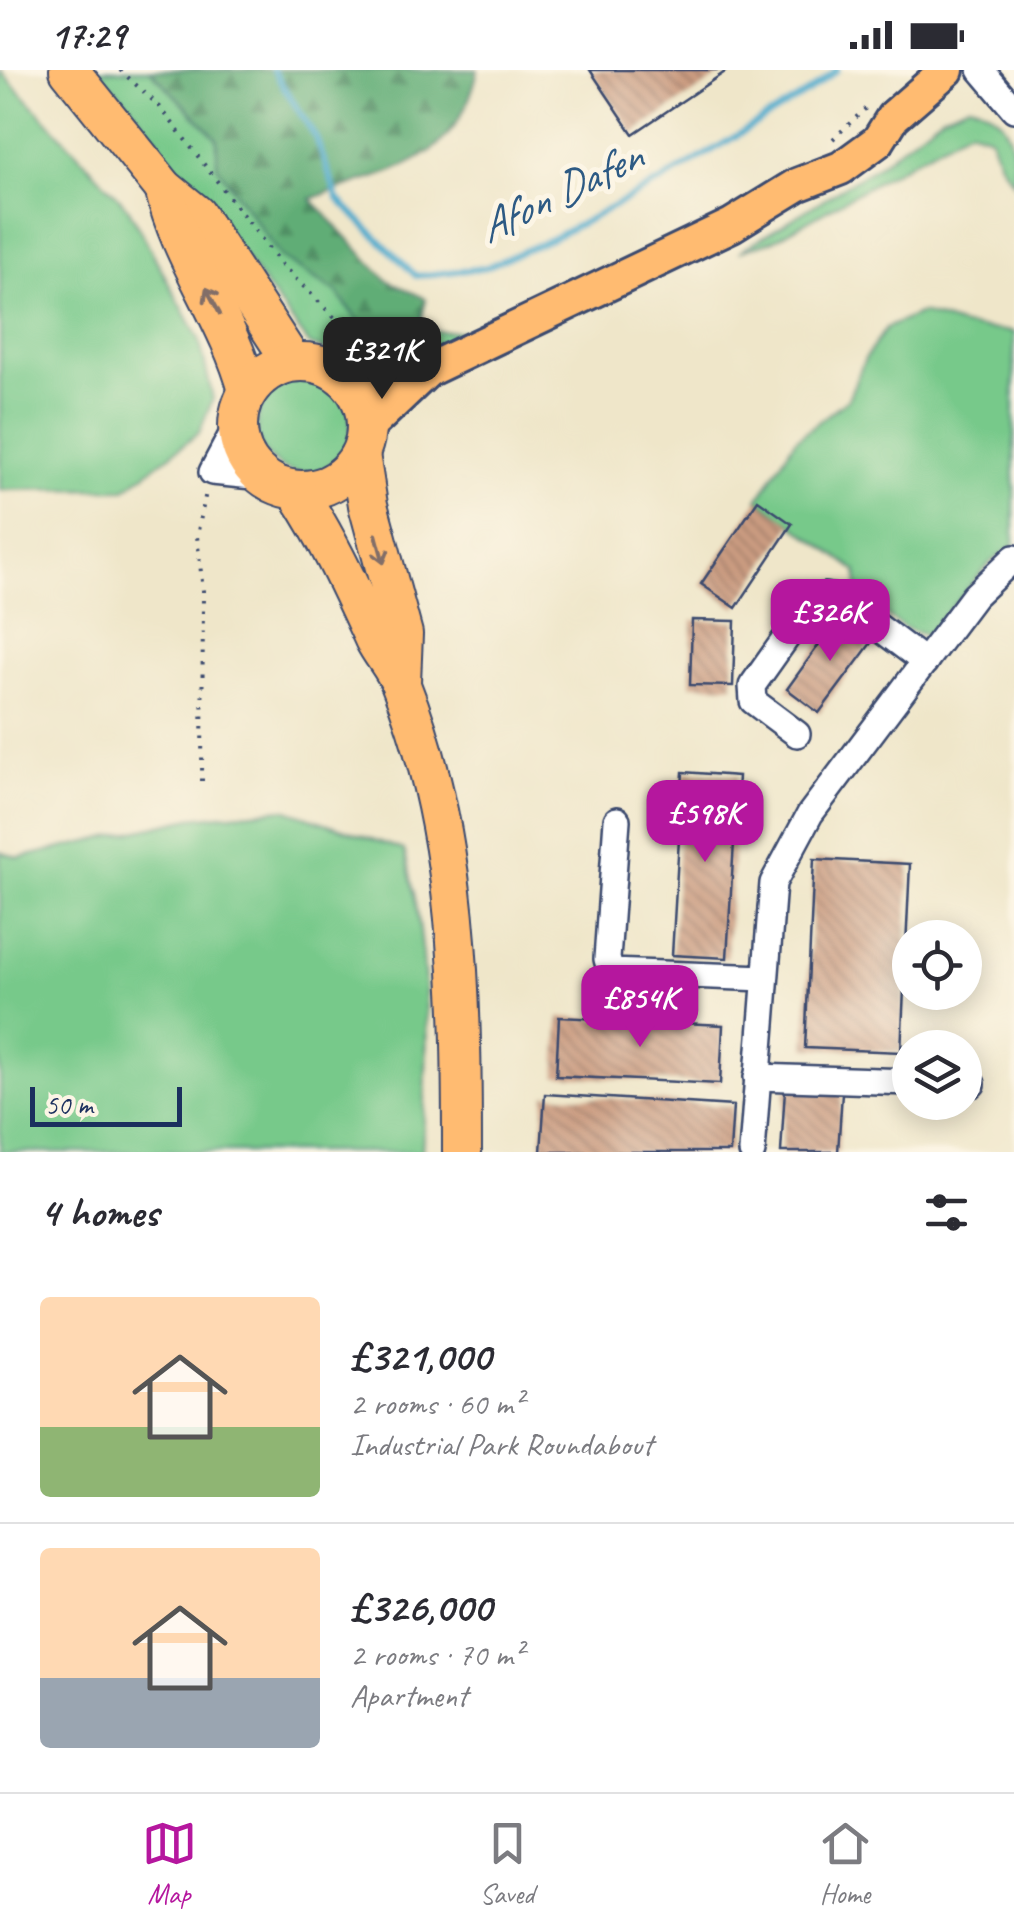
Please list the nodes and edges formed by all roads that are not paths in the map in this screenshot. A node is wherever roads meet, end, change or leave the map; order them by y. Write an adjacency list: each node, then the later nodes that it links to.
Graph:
1 (69, 70): 5 (highway)
2 (946, 70): 7 (main road)
3 (982, 70): 4 (lane)
4 (1014, 109)
5 (164, 188): 6 (highway); 9 (highway, one-way to 5)
6 (292, 362): 8 (highway); 9 (highway)
7 (412, 370): 8 (main road); 10 (main road)
8 (337, 372): 10 (highway)
9 (243, 407): 11 (highway); 11 (lane)
10 (363, 441): 11 (highway); 14 (highway, one-way to 14)
11 (280, 483): 14 (highway)
12 (1014, 558): 13 (lane)
13 (924, 662): 15 (lane); 17 (lane)
14 (401, 682): 20 (highway)
15 (797, 734)
16 (616, 820): 17 (lane)
17 (765, 978): 18 (lane)
18 (756, 1077): 19 (lane); 21 (lane)
19 (892, 1081)
20 (462, 1152)
21 (752, 1152)

